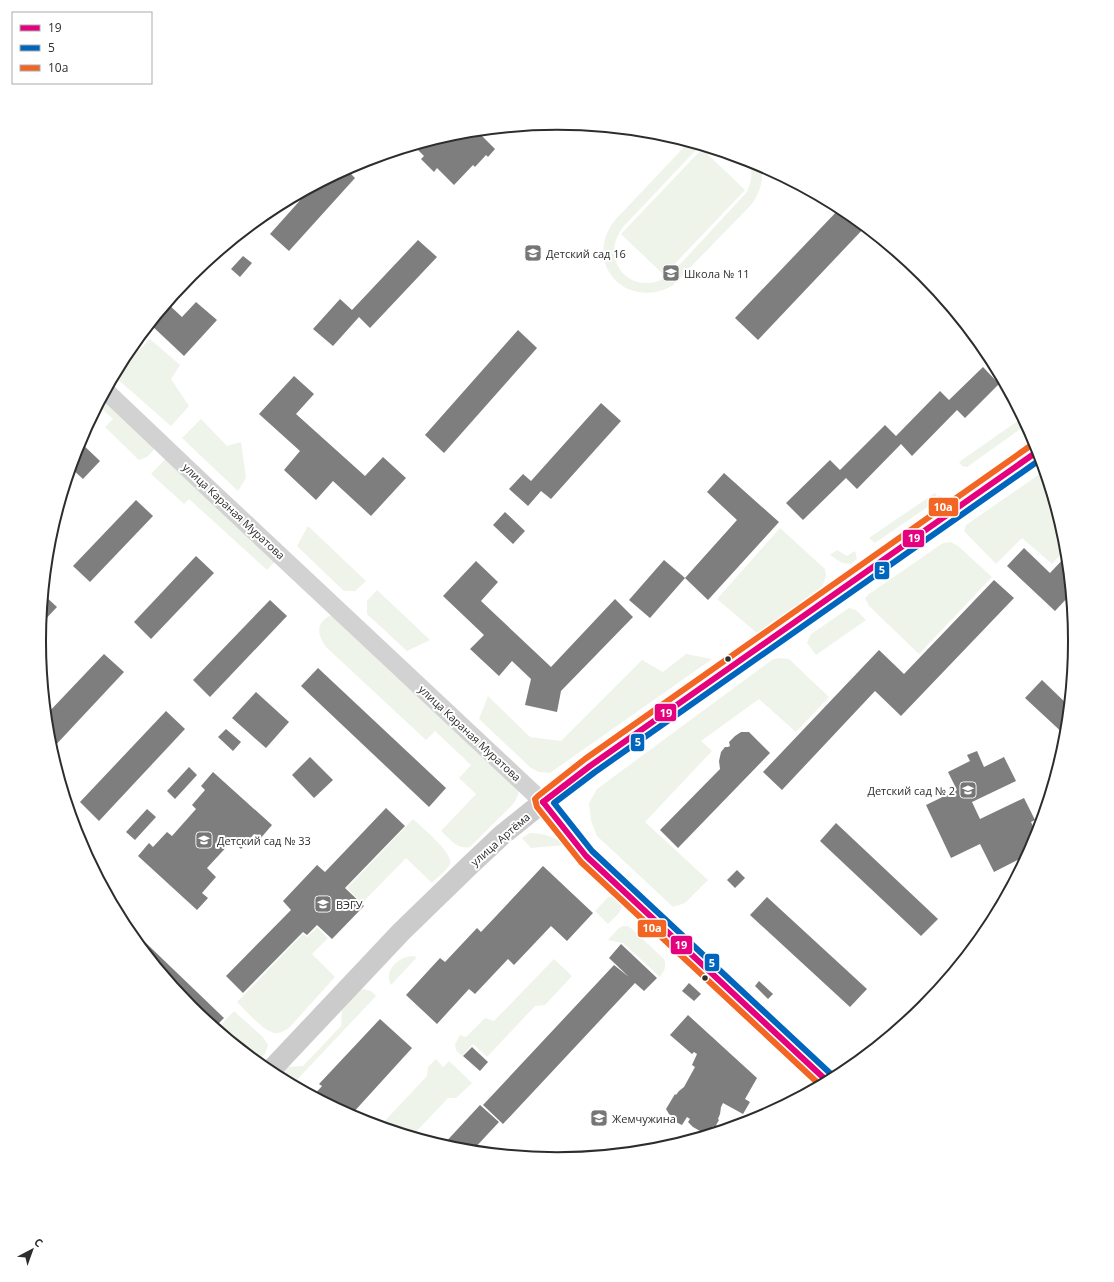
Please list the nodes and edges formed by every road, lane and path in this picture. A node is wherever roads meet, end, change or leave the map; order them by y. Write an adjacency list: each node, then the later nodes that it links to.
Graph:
1 (109, 394): 3 (street, улица Караная Муратова)
2 (1033, 455): 3 (main road, улица Артёма)
3 (543, 802): 4 (main road, улица Артёма); 5 (main road, улица Караная Муратова)
4 (274, 1067)
5 (823, 1077)

